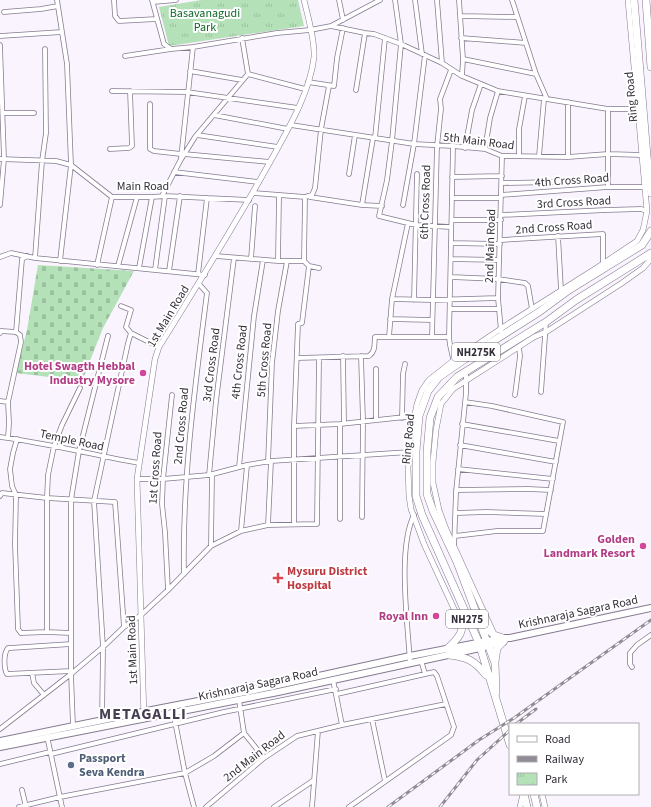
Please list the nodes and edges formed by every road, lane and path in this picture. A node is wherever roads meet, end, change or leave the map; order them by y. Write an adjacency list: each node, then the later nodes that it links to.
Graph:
1 (57, 0): 17 (street)
2 (114, 0): 21 (street)
3 (175, 0): 15 (street)
4 (304, 0): 25 (street, 1st Main Road)
5 (339, 0): 22 (street)
6 (380, 0): 16 (street)
7 (395, 0): 33 (street)
8 (415, 0): 38 (street)
9 (437, 0): 41 (street)
10 (459, 0): 19 (street)
11 (512, 0): 20 (street)
12 (628, 0): 65 (street)
13 (634, 0): 104 (highway, Ring Road)
14 (646, 0): 42 (highway, Ring Road)
15 (152, 1): 21 (street)
16 (371, 2): 22 (street)
17 (58, 6): 18 (street); 26 (street)
18 (4, 12)
19 (460, 16): 20 (street); 31 (street)
20 (516, 17): 32 (street)
21 (157, 19): 37 (street)
22 (343, 20): 23 (street)
23 (331, 26): 24 (street); 25 (street)
24 (343, 28): 27 (street); 51 (street)
25 (310, 30): 29 (street); 49 (street, 1st Main Road)
26 (62, 32): 28 (street); 92 (street)
27 (365, 33): 30 (street); 53 (street)
28 (0, 36)
29 (242, 38): 35 (street); 45 (street)
30 (385, 38): 33 (street); 73 (street)
31 (461, 38): 32 (street); 40 (street)
32 (526, 43): 46 (street)
33 (401, 44): 38 (street); 74 (street)
34 (0, 45): 66 (street)
35 (193, 47): 37 (street); 43 (street)
36 (45, 49): 90 (street)
37 (171, 49): 39 (street)
38 (424, 54): 41 (street); 75 (street)
39 (125, 56)
40 (463, 59): 46 (street); 47 (street)
41 (442, 63): 44 (street)
42 (651, 66)
43 (190, 70): 48 (street); 57 (street)
44 (451, 70): 47 (street); 76 (street, 6th Cross Road)
45 (248, 74): 48 (street); 52 (street)
46 (536, 74): 60 (street)
47 (462, 76): 50 (street)
48 (242, 80): 59 (street)
49 (308, 82): 51 (street); 52 (street, 1st Main Road)
50 (481, 84): 56 (street); 79 (street)
51 (329, 86): 70 (street)
52 (305, 89): 63 (street, 1st Main Road)
53 (356, 90)
54 (112, 91): 55 (street)
55 (130, 91): 57 (street); 80 (street)
56 (498, 91): 58 (street); 81 (street)
57 (187, 92): 59 (street); 82 (street)
58 (525, 96): 60 (street); 86 (street)
59 (228, 97): 63 (street); 68 (street)
60 (546, 99): 61 (street); 87 (street)
61 (568, 102): 64 (street); 88 (street)
62 (150, 104): 82 (street)
63 (298, 108): 69 (street, 1st Main Road)
64 (608, 109): 65 (street); 83 (street)
65 (639, 109): 84 (street)
66 (2, 112): 67 (street); 89 (street)
67 (34, 113)
68 (214, 115): 69 (street, 5th Main Road); 71 (street)
69 (290, 127): 70 (street, 5th Main Road); 78 (street, 1st Main Road)
70 (321, 129): 72 (street, 5th Main Road); 112 (street)
71 (197, 134): 78 (street); 82 (street)
72 (355, 135): 73 (street, 5th Main Road); 94 (street)
73 (374, 138): 74 (street, 5th Main Road); 118 (street)
74 (392, 141): 75 (street, 5th Main Road); 121 (street)
75 (414, 144): 76 (street, 5th Main Road); 119 (street)
76 (437, 146): 77 (street, 5th Main Road); 128 (street, 6th Cross Road)
77 (453, 146): 79 (street, 5th Main Road); 97 (street)
78 (278, 147): 91 (street, 1st Main Road)
79 (465, 148): 81 (street, 5th Main Road)
80 (110, 149)
81 (485, 149): 85 (street, 5th Main Road)
82 (183, 154): 91 (street); 93 (street)
83 (608, 154): 84 (street, 5th Main Road); 88 (street, 5th Main Road); 101 (street)
84 (642, 155): 102 (street)
85 (502, 156): 86 (street, 5th Main Road); 96 (street, 2nd Main Road)
86 (518, 156): 87 (street, 5th Main Road)
87 (539, 156): 88 (street, 5th Main Road)
88 (568, 157)
89 (2, 159): 90 (street, Main Road); 117 (street)
90 (42, 161): 92 (street, Main Road); 138 (street)
91 (270, 162): 98 (street, 1st Main Road)
92 (71, 165): 108 (street, Main Road); 145 (street)
93 (174, 172): 98 (street); 105 (street)
94 (349, 174)
95 (417, 174): 127 (street)
96 (502, 176): 97 (street); 100 (street, 2nd Main Road)
97 (452, 177): 115 (street)
98 (259, 182): 103 (street, 1st Main Road)
99 (554, 182): 100 (street)
100 (502, 183): 113 (street, 2nd Main Road)
101 (608, 187): 102 (street, 4th Cross Road); 113 (street, 4th Cross Road)
102 (645, 187): 122 (street)
103 (253, 193): 107 (street); 116 (street, 1st Main Road)
104 (651, 193)
105 (164, 196): 106 (street, Main Road); 110 (street, Main Road); 155 (street)
106 (180, 196): 114 (street, Main Road); 156 (street)
107 (279, 196): 111 (street); 146 (street)
108 (112, 197): 109 (street, Main Road); 150 (street)
109 (137, 197): 110 (street, Main Road); 151 (street)
110 (152, 197): 153 (street)
111 (305, 197): 112 (street); 148 (street)
112 (310, 197): 118 (street)
113 (501, 197): 115 (street, 4th Cross Road); 123 (street, 2nd Main Road)
114 (207, 198): 116 (street, Main Road); 157 (street)
115 (452, 198): 124 (street)
116 (249, 200): 136 (street, 1st Main Road)
117 (0, 205)
118 (362, 205): 121 (street)
119 (403, 205)
120 (255, 206): 140 (street)
121 (382, 206): 126 (street)
122 (647, 211): 123 (street, 3rd Cross Road); 149 (street)
123 (501, 215): 125 (street, 2nd Main Road)
124 (452, 220): 125 (street); 129 (street)
125 (501, 220): 132 (street, 2nd Main Road)
126 (408, 223): 127 (street); 164 (street)
127 (416, 225): 128 (street); 166 (street)
128 (434, 227): 129 (street); 167 (street, 6th Cross Road)
129 (452, 227): 133 (street)
130 (651, 232): 179 (highway, Ring Road / NH275K)
131 (558, 236): 132 (street, 2nd Cross Road); 149 (street, 2nd Cross Road); 162 (street)
132 (500, 242): 133 (street, 2nd Cross Road); 143 (street, 2nd Main Road)
133 (451, 243): 141 (street)
134 (651, 253): 174 (highway, Ring Road / NH275K)
135 (27, 256): 137 (street); 138 (street); 175 (street)
136 (216, 256): 139 (street); 158 (street, 1st Main Road)
137 (0, 257)
138 (35, 258): 145 (street)
139 (234, 258): 140 (street); 230 (street, 3rd Cross Road)
140 (251, 259): 142 (street)
141 (451, 259): 143 (street); 159 (street)
142 (263, 260): 146 (street); 228 (street, 4th Cross Road)
143 (499, 260): 160 (street, 2nd Main Road)
144 (651, 260): 176 (street)
145 (60, 261): 150 (street)
146 (278, 261): 147 (street)
147 (287, 261): 148 (street); 224 (street, 5th Cross Road)
148 (304, 261): 152 (street)
149 (603, 264): 162 (street)
150 (97, 265): 151 (street)
151 (118, 266): 153 (street)
152 (309, 266): 154 (street); 189 (street)
153 (139, 268): 155 (street)
154 (319, 268)
155 (155, 270): 156 (street)
156 (169, 271): 157 (street)
157 (198, 274): 158 (street)
158 (205, 274): 161 (street, 1st Main Road)
159 (451, 277): 160 (street); 165 (street)
160 (498, 279): 163 (street, 2nd Main Road); 171 (street)
161 (199, 284): 184 (street, 1st Main Road); 231 (street, 2nd Cross Road)
162 (561, 290): 171 (street)
163 (498, 298): 165 (street); 170 (street, 2nd Main Road)
164 (392, 299): 166 (street); 172 (street)
165 (450, 299): 167 (street); 169 (street)
166 (414, 300): 167 (street)
167 (432, 300): 173 (street, 6th Cross Road)
168 (121, 306): 178 (street)
169 (450, 309): 170 (street); 183 (street)
170 (499, 309): 179 (street, 2nd Main Road)
171 (532, 309): 179 (street)
172 (390, 319): 173 (street); 181 (street)
173 (432, 320): 182 (street, 6th Cross Road)
174 (546, 322): 176 (street); 191 (highway, Ring Road / NH275K)
175 (16, 332): 177 (street); 201 (street)
176 (546, 332): 185 (street); 197 (street)
177 (0, 333)
178 (131, 333): 184 (street); 220 (street)
179 (501, 333): 186 (highway, Ring Road / NH275K); 192 (street)
180 (108, 336): 217 (street)
181 (389, 337): 182 (street); 188 (street)
182 (432, 337): 183 (street)
183 (449, 337): 192 (street)
184 (159, 347): 226 (street, 1st Main Road)
185 (519, 347): 195 (street); 198 (street)
186 (479, 350): 191 (highway); 192 (highway, Ring Road / NH275K)
187 (343, 356): 188 (street); 190 (street); 207 (street)
188 (361, 356): 206 (street)
189 (297, 358): 190 (street); 210 (street)
190 (319, 358): 208 (street)
191 (484, 361): 195 (highway, Ring Road / NH275K)
192 (454, 363): 203 (street); 252 (highway, Ring Road / NH275K)
193 (405, 364): 204 (street)
194 (376, 369): 205 (street)
195 (466, 375): 202 (street); 242 (highway, Ring Road / NH275K); 254 (street)
196 (80, 388): 216 (street)
197 (541, 392)
198 (515, 394)
199 (172, 395): 233 (street, 1st Cross Road)
200 (0, 402): 201 (street)
201 (8, 402): 212 (street)
202 (465, 402): 209 (street); 214 (street)
203 (414, 416): 204 (street); 218 (street)
204 (402, 418): 205 (street)
205 (376, 420): 206 (street)
206 (363, 421): 207 (street); 219 (street)
207 (342, 423): 208 (street); 221 (street)
208 (319, 424): 210 (street); 222 (street)
209 (462, 424): 214 (street); 215 (street)
210 (294, 426): 223 (street)
211 (0, 437): 212 (street, Temple Road)
212 (8, 438): 213 (street, Temple Road)
213 (17, 439): 216 (street, Temple Road); 237 (street)
214 (559, 441): 225 (street)
215 (460, 445): 225 (street); 229 (street)
216 (54, 446): 217 (street, Temple Road); 239 (street)
217 (79, 451): 220 (street, Temple Road); 240 (street)
218 (410, 452): 219 (street); 245 (street)
219 (362, 455): 221 (street); 246 (street)
220 (103, 457): 226 (street, Temple Road); 241 (street)
221 (340, 457): 222 (street); 247 (street)
222 (318, 459): 223 (street); 248 (street)
223 (295, 461): 224 (street); 248 (street)
224 (270, 462): 227 (street); 249 (street, 5th Cross Road)
225 (556, 462): 234 (street)
226 (139, 463): 232 (street, 1st Main Road)
227 (247, 466): 228 (street); 250 (street)
228 (239, 467): 230 (street)
229 (458, 469): 234 (street); 235 (street)
230 (210, 474): 231 (street); 253 (street, 3rd Cross Road)
231 (187, 477): 233 (street); 256 (street, 2nd Cross Road)
232 (137, 479): 233 (street); 260 (street, 1st Main Road)
233 (163, 479): 257 (street, 1st Cross Road)
234 (553, 479): 236 (street)
235 (456, 490): 236 (street); 243 (street)
236 (551, 490): 244 (street)
237 (16, 494): 238 (street); 239 (street); 264 (street)
238 (0, 496)
239 (47, 498): 240 (street); 264 (street)
240 (71, 500): 241 (street); 265 (street)
241 (94, 501): 262 (street); 272 (street)
242 (433, 511): 255 (highway, Ring Road / NH275)
243 (456, 513): 244 (street); 251 (street)
244 (546, 514): 251 (street)
245 (414, 515): 263 (street); 274 (street)
246 (362, 517)
247 (340, 519)
248 (294, 523): 249 (street)
249 (268, 525): 250 (street)
250 (241, 530): 253 (street)
251 (455, 536): 254 (street)
252 (432, 537): 259 (highway, Ring Road / NH275)
253 (211, 546): 256 (street)
254 (454, 546): 255 (street); 266 (street)
255 (457, 562): 261 (highway, Ring Road / NH275)
256 (184, 574): 257 (street)
257 (168, 590): 260 (street)
258 (651, 608): 268 (main road, Krishnaraja Sagara Road)
259 (463, 609): 263 (highway); 271 (highway, Ring Road / NH275)
260 (141, 614): 262 (street); 290 (street, 1st Main Road)
261 (481, 622): 266 (highway); 270 (highway, Ring Road / NH275)
262 (124, 627): 272 (street)
263 (462, 627): 273 (highway)
264 (47, 632): 265 (street)
265 (71, 633): 269 (street)
266 (494, 635): 268 (highway)
267 (651, 635): 277 (street)
268 (506, 639): 270 (main road, Krishnaraja Sagara Road); 276 (highway)
269 (71, 644): 278 (street); 279 (street)
270 (488, 644): 271 (main road, Krishnaraja Sagara Road); 276 (highway, Ring Road / NH275)
271 (480, 646): 273 (main road, Krishnaraja Sagara Road); 281 (highway, Ring Road / NH275)
272 (103, 647): 278 (street); 292 (street)
273 (448, 652): 274 (main road, Krishnaraja Sagara Road); 275 (main road, Krishnaraja Sagara Road); 281 (highway)
274 (410, 660): 275 (main road, Krishnaraja Sagara Road); 282 (main road, Krishnaraja Sagara Road); 289 (main road, Krishnaraja Sagara Road)
275 (421, 660): 280 (street)
276 (495, 663): 286 (highway, Ring Road / NH275)
277 (632, 667)
278 (71, 672): 279 (street); 284 (street); 295 (street)
279 (32, 673): 284 (street)
280 (425, 674): 283 (street); 287 (street)
281 (489, 678): 286 (highway, Ring Road / NH275)
282 (333, 680): 283 (street); 285 (main road, Krishnaraja Sagara Road)
283 (336, 691): 288 (street); 294 (street)
284 (44, 695): 296 (street)
285 (239, 700): 288 (street); 289 (main road, Krishnaraja Sagara Road)
286 (496, 703): 301 (highway, Ring Road / NH275)
287 (446, 704): 291 (street, 2nd Main Road); 308 (street)
288 (240, 708): 293 (street); 298 (street)
289 (173, 709): 290 (main road, Krishnaraja Sagara Road); 293 (street)
290 (144, 715): 292 (main road, Krishnaraja Sagara Road); 299 (main road, Krishnaraja Sagara Road)
291 (372, 719): 294 (street, 2nd Main Road); 308 (street)
292 (102, 720): 295 (main road, Krishnaraja Sagara Road)
293 (175, 724): 303 (street); 306 (street)
294 (342, 725): 297 (street, 2nd Main Road)
295 (73, 726): 299 (main road, Krishnaraja Sagara Road)
296 (0, 728)
297 (318, 731): 304 (street, 2nd Main Road); 307 (street)
298 (244, 733): 304 (street); 306 (street)
299 (47, 734): 300 (main road, Krishnaraja Sagara Road); 302 (main road, Krishnaraja Sagara Road); 303 (street)
300 (0, 741)
301 (509, 742)
302 (0, 747)
303 (50, 753): 305 (street); 314 (street)
304 (264, 758): 319 (street, 2nd Main Road)
305 (0, 764)
306 (185, 773): 314 (street); 318 (street)
307 (314, 780): 320 (street); 321 (street)
308 (385, 781): 322 (street)
309 (22, 790): 315 (street)
310 (524, 795): 323 (street)
311 (524, 795): 324 (highway)
312 (534, 795): 325 (highway)
313 (542, 795): 326 (street)
314 (60, 797): 315 (street); 317 (street)
315 (25, 806): 316 (street)
316 (19, 807)
317 (62, 807)
318 (194, 807)
319 (206, 807)
320 (274, 807)
321 (312, 807)
322 (349, 807)
323 (520, 807)
324 (527, 807)
325 (537, 807)
326 (545, 807)

